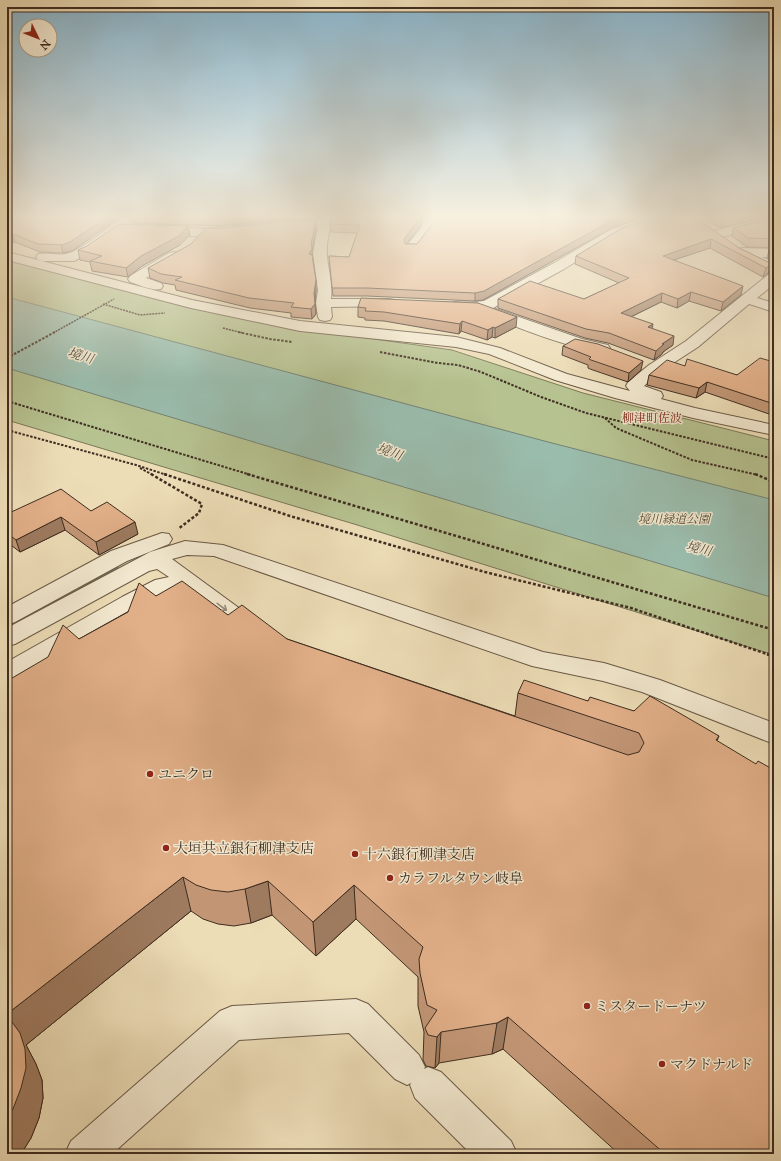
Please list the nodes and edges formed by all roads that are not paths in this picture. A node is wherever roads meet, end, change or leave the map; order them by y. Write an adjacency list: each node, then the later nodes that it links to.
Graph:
1 (72, 272): 7 (street)
2 (145, 272): 7 (street)
3 (323, 272): 8 (street)
4 (548, 272): 11 (street)
5 (774, 277): 6 (street)
6 (747, 299): 12 (street); 15 (street)
7 (176, 300): 13 (street)
8 (323, 303): 9 (street); 13 (street)
9 (405, 304)
10 (443, 305): 11 (street)
11 (480, 306): 14 (street)
12 (774, 308)
13 (378, 333): 15 (street)
14 (614, 352)
15 (693, 413): 16 (street)
16 (774, 430)
17 (162, 539): 20 (street)
18 (142, 566): 19 (street); 21 (street); 24 (street)
19 (198, 588): 22 (street, one-way to 22); 23 (street)
20 (7, 616)
21 (7, 638)
22 (269, 642)
23 (7, 673)
24 (774, 734)
25 (84, 1154): 26 (street)
26 (498, 1154)

